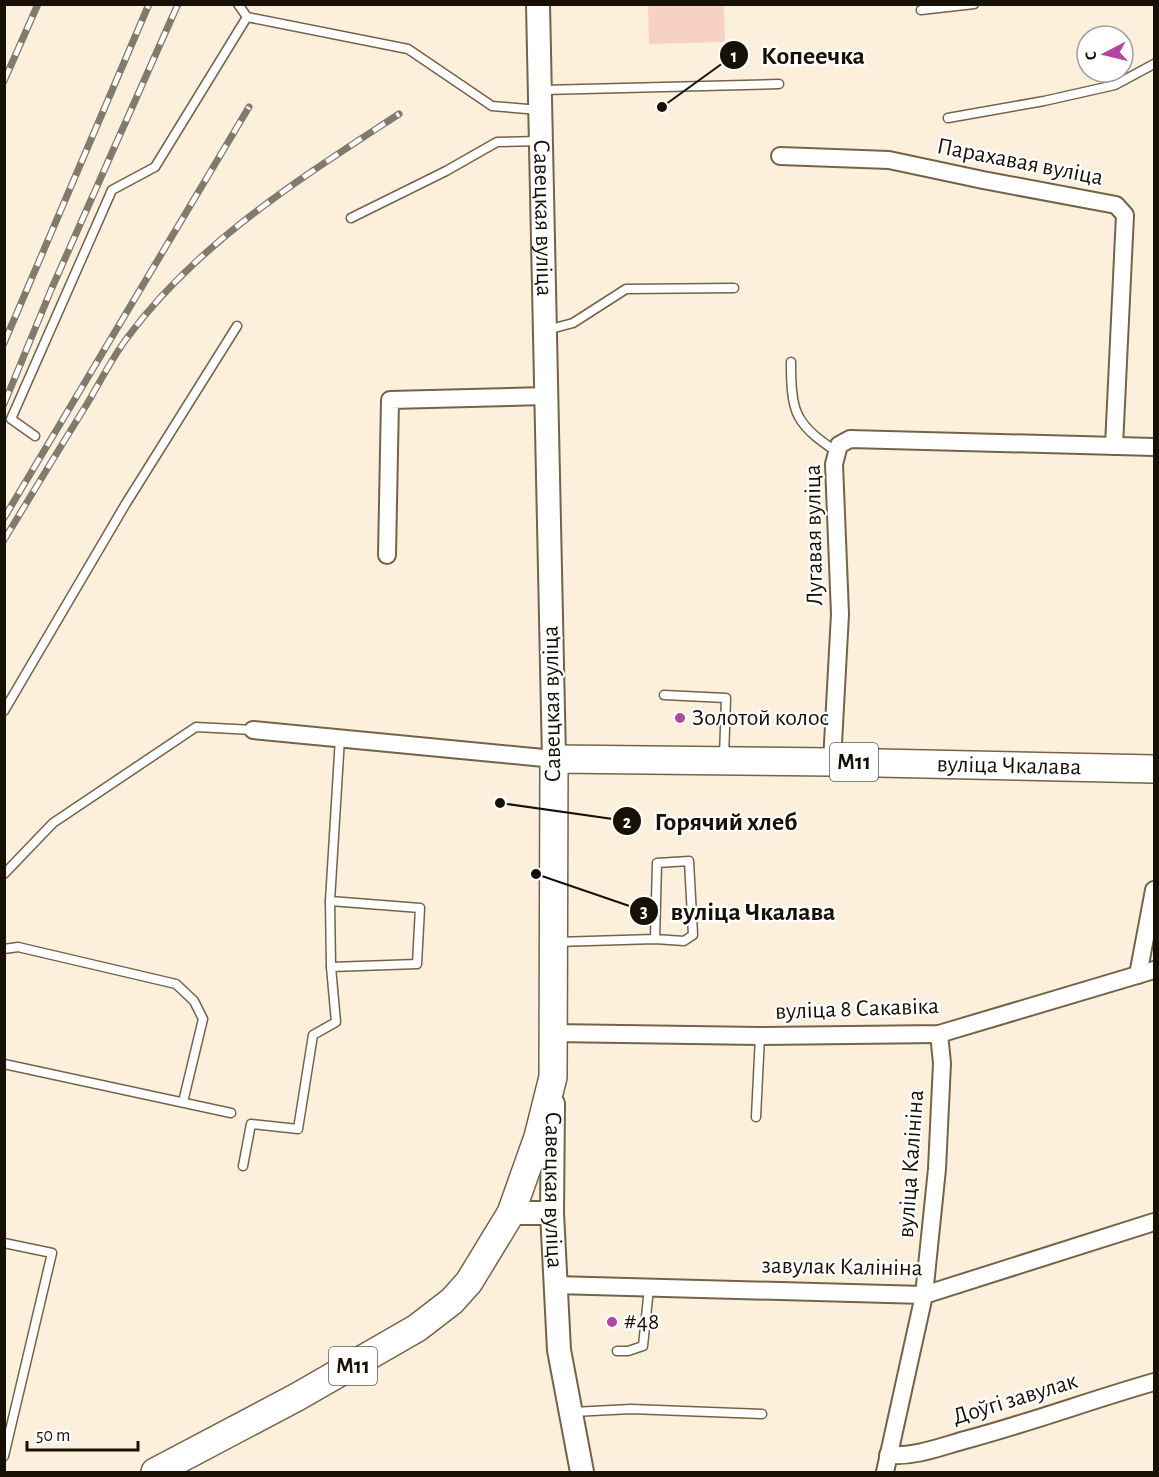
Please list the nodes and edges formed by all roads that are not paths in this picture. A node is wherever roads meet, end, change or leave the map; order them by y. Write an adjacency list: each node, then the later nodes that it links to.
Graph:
1 (238, 4): 5 (lane)
2 (538, 4): 8 (main road, Савецкая вуліца)
3 (974, 4): 4 (lane)
4 (921, 10)
5 (247, 16): 8 (lane); 18 (lane)
6 (1155, 64): 9 (lane)
7 (779, 84): 8 (lane)
8 (539, 100): 10 (main road, Савецкая вуліца)
9 (948, 118)
10 (540, 141): 12 (lane); 15 (main road, Савецкая вуліца)
11 (780, 156): 19 (street, Парахавая вуліца)
12 (351, 218)
13 (734, 288): 15 (lane)
14 (237, 326): 24 (lane)
15 (544, 330): 17 (main road, Савецкая вуліца)
16 (791, 362): 21 (lane)
17 (545, 396): 22 (street); 27 (main road, Савецкая вуліца)
18 (34, 436)
19 (1114, 446): 20 (street, Лугавая вуліца); 21 (street, Лугавая вуліца)
20 (1155, 447)
21 (837, 452): 29 (street, Лугавая вуліца)
22 (387, 555)
23 (664, 695): 28 (lane)
24 (4, 711)
25 (253, 730): 26 (street, вуліца Чкалава); 31 (lane)
26 (340, 738): 27 (street, вуліца Чкалава); 33 (lane)
27 (554, 759): 28 (highway, вуліца Чкалава / М11); 35 (highway, Савецкая вуліца / М11)
28 (724, 760): 29 (highway, вуліца Чкалава / М11)
29 (832, 762): 30 (highway, вуліца Чкалава / М11)
30 (1155, 769)
31 (4, 874)
32 (1155, 890): 38 (street)
33 (330, 901): 37 (lane); 37 (lane)
34 (656, 939): 34 (lane); 35 (lane)
35 (552, 942): 39 (highway, Савецкая вуліца / М11)
36 (4, 949): 44 (lane)
37 (331, 967): 47 (lane)
38 (1146, 973): 40 (street, вуліца 8 Сакавіка)
39 (553, 1033): 41 (street, вуліца 8 Сакавіка); 43 (highway, Савецкая вуліца / М11)
40 (939, 1034): 41 (street, вуліца 8 Сакавіка); 54 (street, вуліца Калініна)
41 (760, 1036): 46 (lane)
42 (4, 1064): 44 (lane)
43 (553, 1077): 48 (highway, М11); 49 (main road, Савецкая вуліца)
44 (183, 1102): 45 (lane)
45 (231, 1113)
46 (756, 1117)
47 (243, 1166)
48 (511, 1213): 49 (main road); 61 (highway, М11)
49 (552, 1213): 52 (main road, Савецкая вуліца)
50 (1155, 1222): 54 (street, завулак Калініна)
51 (4, 1243): 60 (lane)
52 (555, 1285): 53 (street, завулак Калініна); 57 (main road, Савецкая вуліца)
53 (649, 1288): 54 (street, завулак Калініна); 55 (lane)
54 (924, 1295): 59 (street, вуліца Калініна)
55 (617, 1351)
56 (1155, 1382): 59 (street, Доўгі завулак)
57 (570, 1412): 58 (lane); 62 (main road, Савецкая вуліца)
58 (762, 1414)
59 (888, 1455): 63 (street, вуліца Калініна)
60 (4, 1456)
61 (155, 1473)
62 (582, 1473)
63 (885, 1473)

